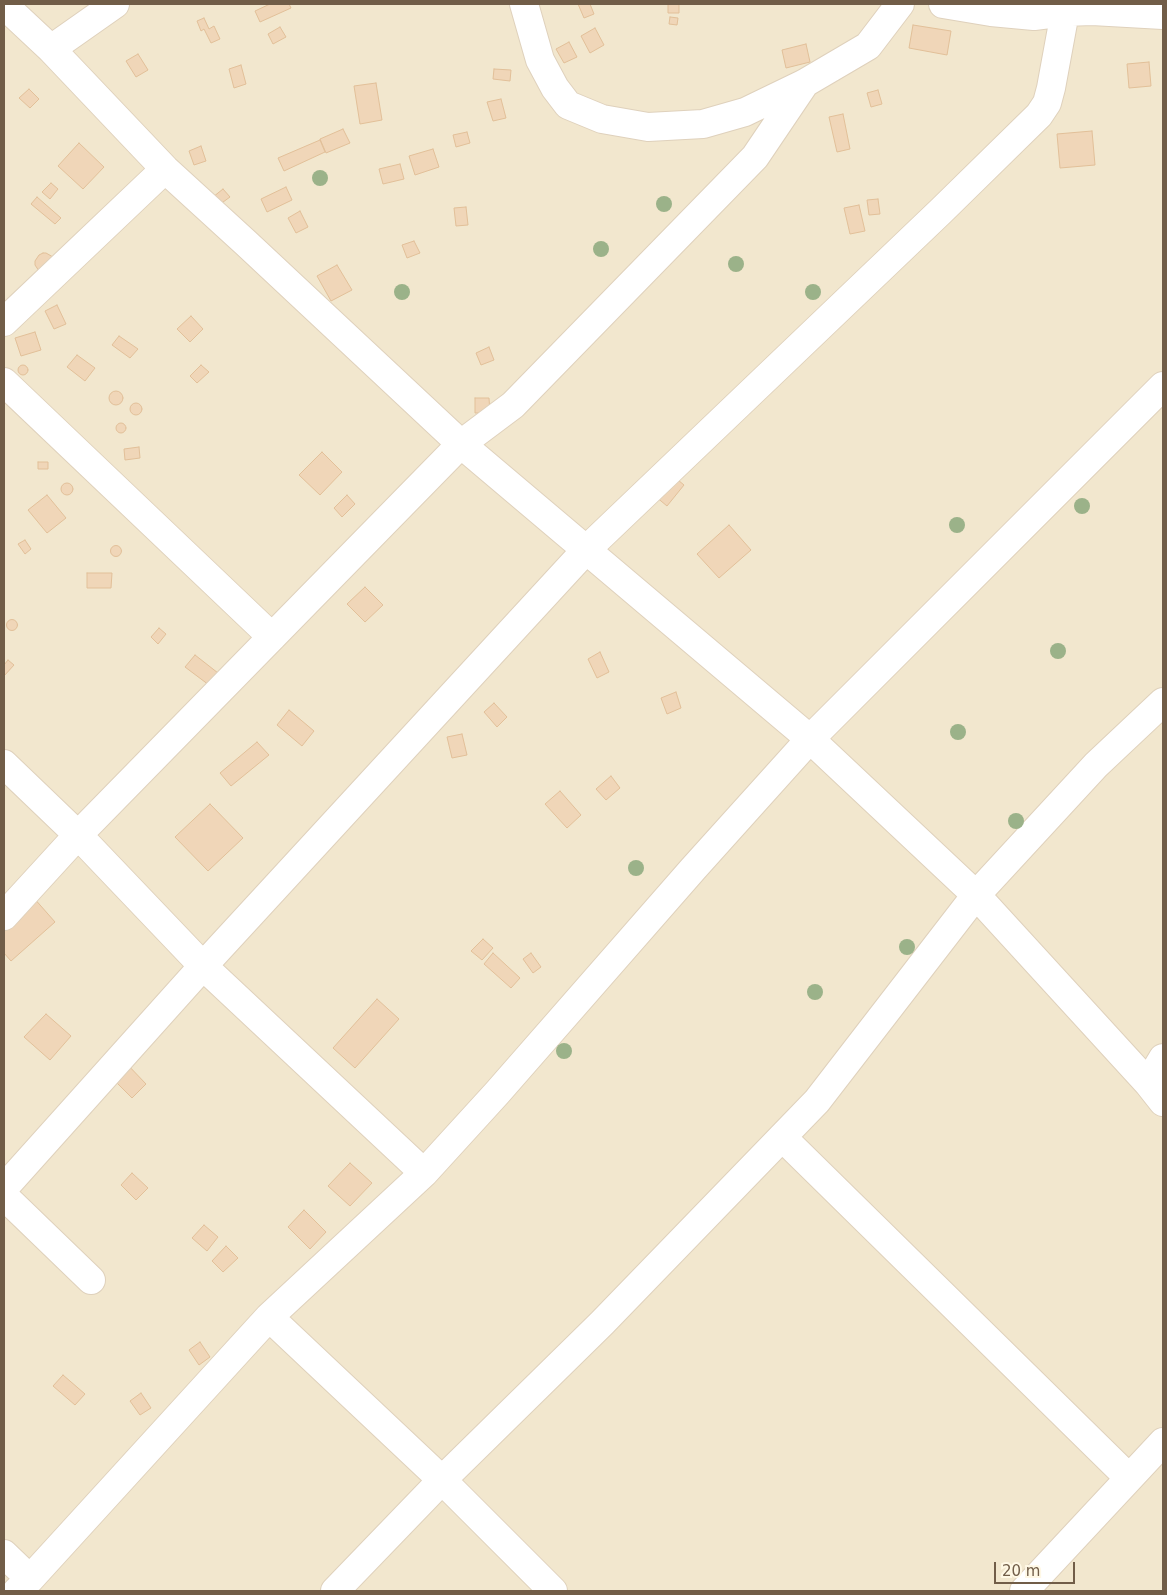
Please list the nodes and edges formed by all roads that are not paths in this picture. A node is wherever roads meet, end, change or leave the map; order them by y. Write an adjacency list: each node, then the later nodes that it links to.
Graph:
1 (115, 4): 10 (street)
2 (524, 4): 11 (street)
3 (900, 4): 11 (street)
4 (943, 4): 7 (street)
5 (4, 6): 10 (street)
6 (1092, 7): 8 (street); 9 (street)
7 (991, 8): 8 (street)
8 (1065, 12): 17 (street)
9 (1163, 15)
10 (51, 49): 12 (street)
11 (805, 83): 16 (street)
12 (164, 168): 13 (street); 16 (street)
13 (4, 322)
14 (4, 382): 18 (street)
15 (1163, 386): 20 (street)
16 (461, 444): 17 (street); 18 (street)
17 (586, 550): 20 (street); 25 (street)
18 (272, 637): 22 (street)
19 (1163, 702): 23 (street)
20 (810, 739): 23 (street); 29 (street)
21 (4, 764): 22 (street)
22 (78, 835): 24 (street); 25 (street)
23 (976, 895): 27 (street); 28 (street)
24 (4, 916)
25 (203, 966): 29 (street); 30 (street)
26 (1163, 1058): 27 (street)
27 (1155, 1093)
28 (782, 1137): 35 (street); 36 (street)
29 (424, 1173): 33 (street)
30 (4, 1188)
31 (4, 1196): 32 (street)
32 (91, 1280)
33 (269, 1316): 36 (street); 38 (street)
34 (1163, 1442): 35 (street)
35 (1130, 1478): 41 (street)
36 (442, 1480): 39 (street); 40 (street)
37 (4, 1554): 38 (street)
38 (23, 1585)
39 (335, 1591)
40 (553, 1591)
41 (1024, 1591)

